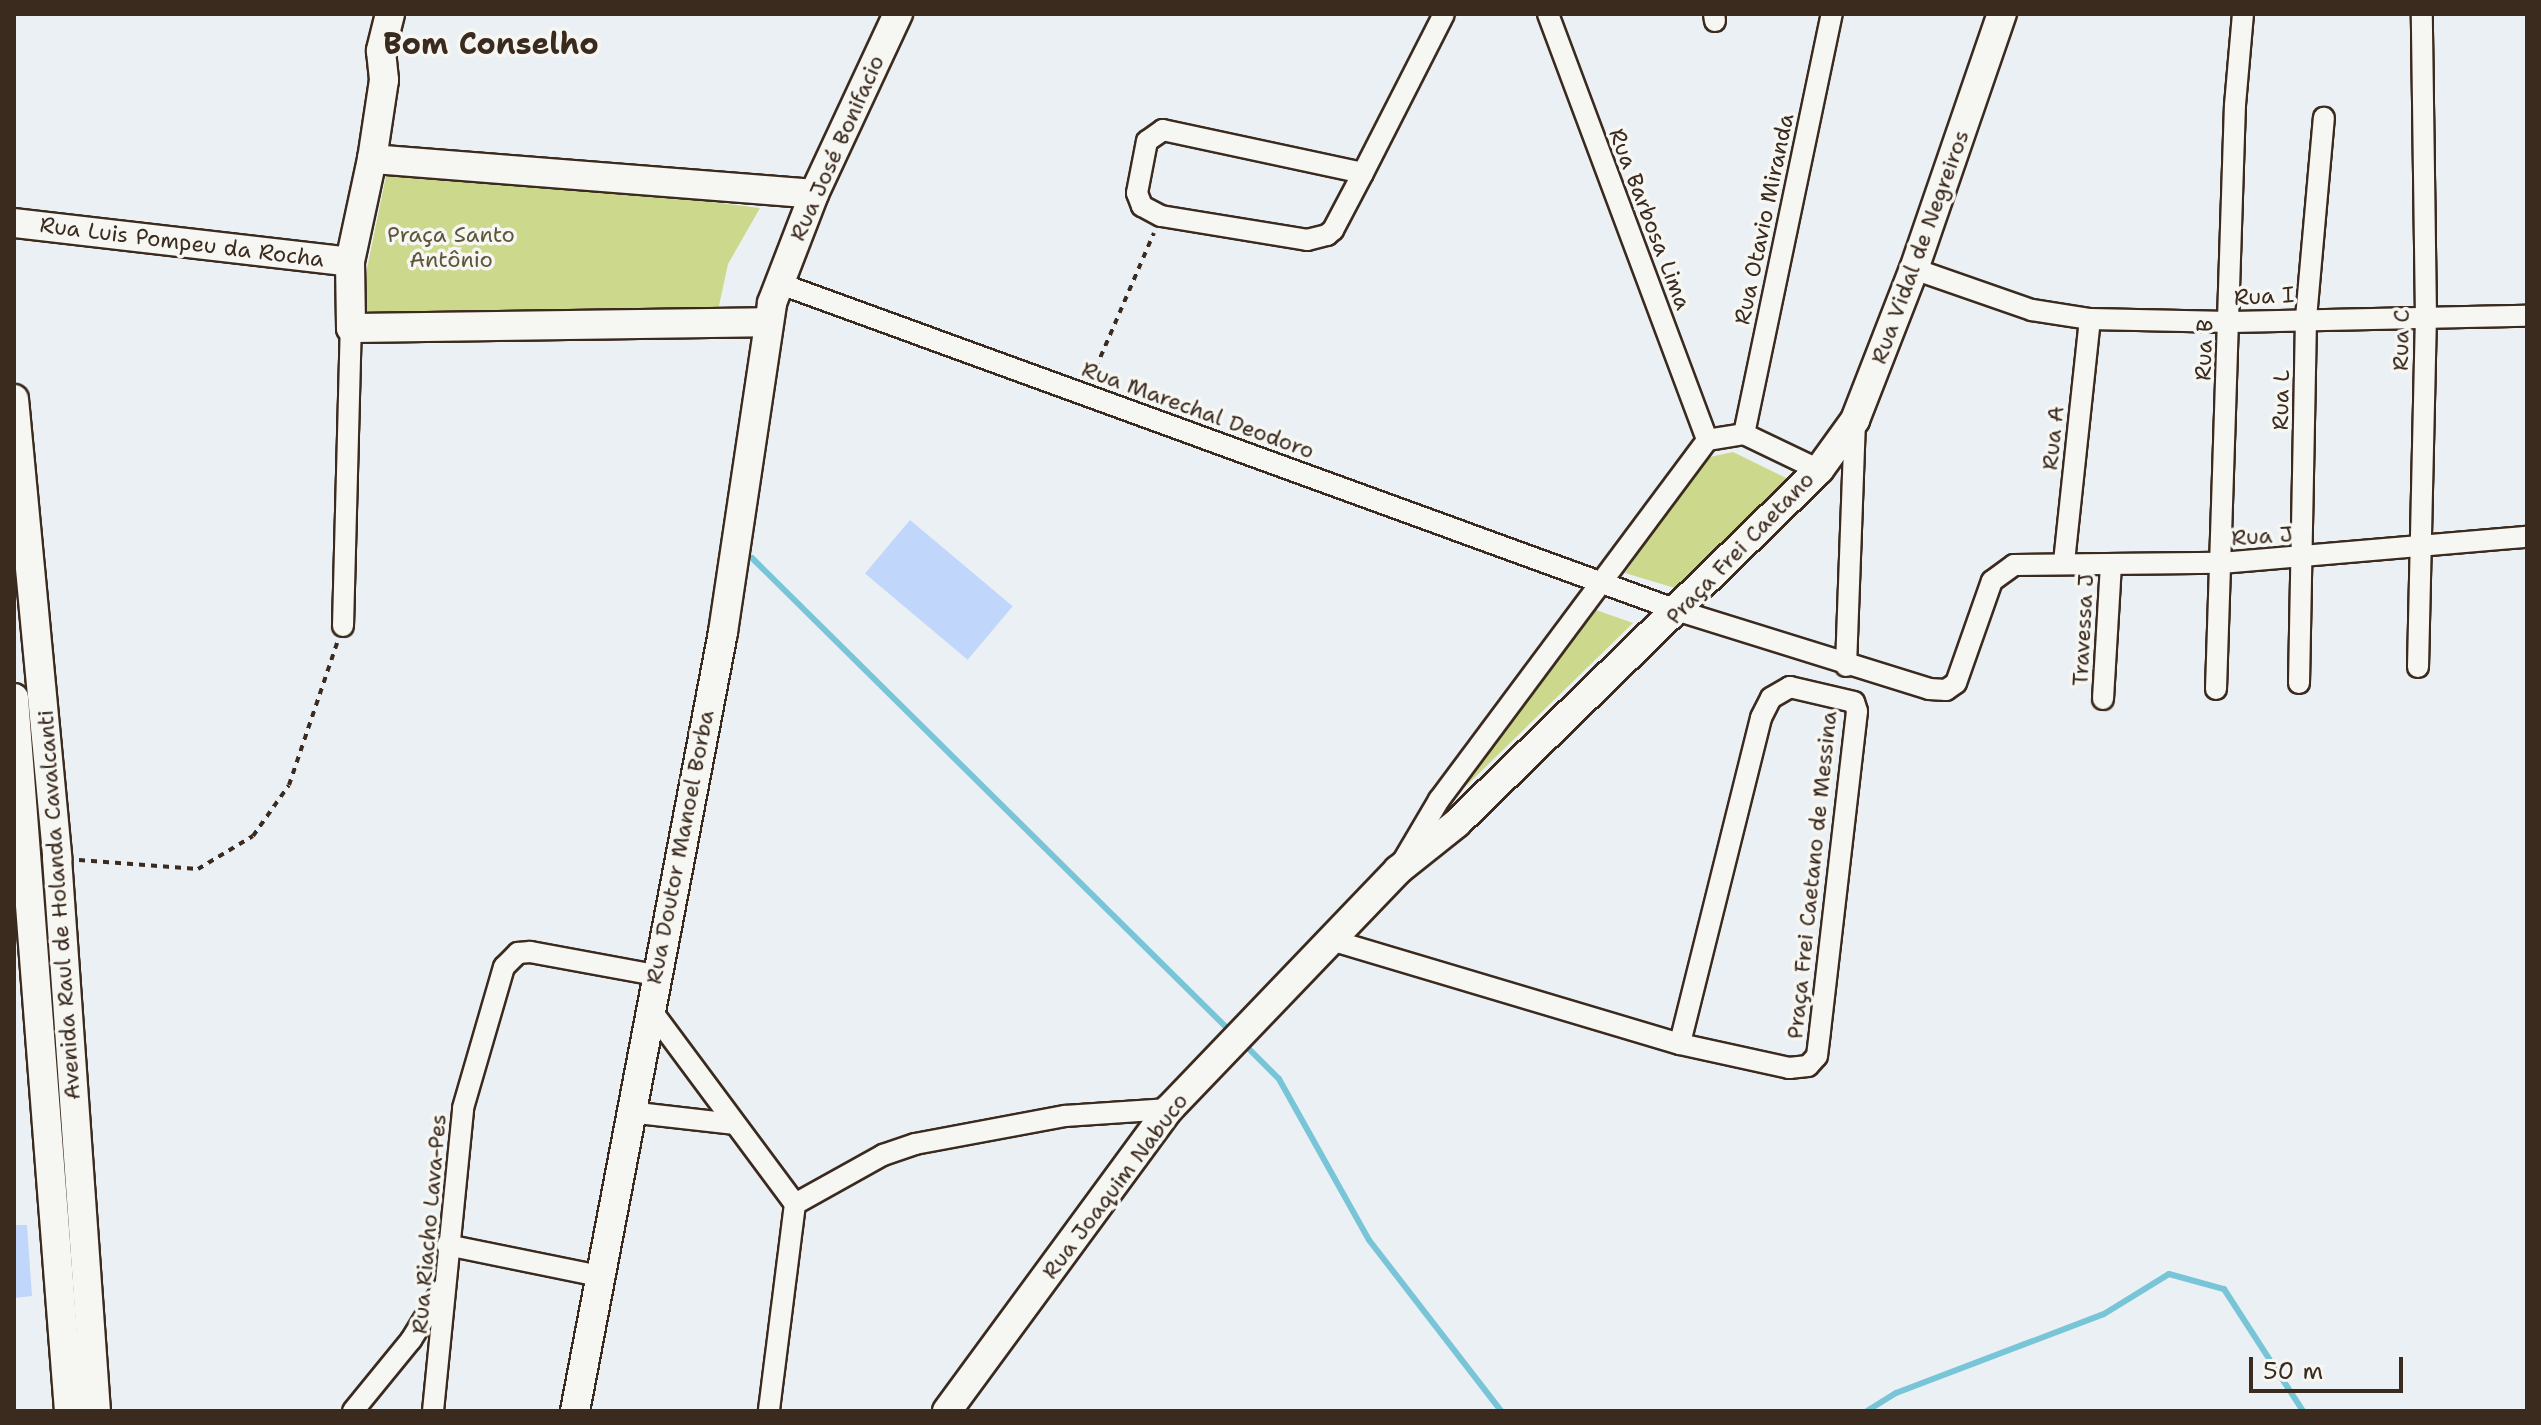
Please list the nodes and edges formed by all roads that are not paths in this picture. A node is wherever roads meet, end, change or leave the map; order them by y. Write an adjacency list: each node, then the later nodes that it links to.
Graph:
1 (390, 14): 10 (street)
2 (408, 14): 10 (street)
3 (898, 14): 14 (street, Rua José Bonifacio)
4 (1444, 14): 13 (street)
5 (1548, 14): 29 (street, Rua Barbosa Lima)
6 (1832, 14): 28 (street, Rua Otavio Miranda)
7 (2002, 14): 17 (street, Rua Vidal de Negreiros)
8 (2243, 14): 24 (street, Rua B)
9 (2422, 14): 20 (street, Rua C)
10 (384, 80): 12 (street)
11 (2324, 118): 21 (street, Rua L)
12 (372, 159): 14 (street); 16 (street)
13 (1363, 173): 13 (street)
14 (814, 194): 18 (street, Rua José Bonifacio)
15 (14, 223): 16 (street, Rua Luis Pompeu da Rocha)
16 (350, 262): 25 (street)
17 (1914, 269): 22 (street, Rua I); 27 (street, Rua Vidal de Negreiros)
18 (778, 283): 23 (street, Rua Doutor Manoel Borba); 37 (street, Rua Marechal Deodoro)
19 (2527, 316): 20 (street, Rua I)
20 (2426, 317): 21 (street, Rua I); 32 (street, Rua C)
21 (2306, 318): 24 (street, Rua I); 33 (street, Rua L)
22 (2090, 319): 24 (street, Rua I); 34 (street, Rua A)
23 (768, 322): 25 (street); 50 (street, Rua Doutor Manoel Borba)
24 (2230, 322): 35 (street, Rua B)
25 (351, 328): 39 (street)
26 (14, 399): 47 (street, Avenida Raul de Holanda Cavalcanti)
27 (1855, 420): 30 (street, Rua Vidal de Negreiros); 41 (street, Praça Frei Caetano)
28 (1744, 434): 29 (street); 30 (street, Praça Frei Caetano)
29 (1707, 440): 37 (street)
30 (1819, 470): 38 (street, Praça Frei Caetano)
31 (2527, 537): 32 (street, Rua J)
32 (2420, 546): 33 (street, Rua J); 40 (street, Rua C)
33 (2303, 557): 35 (street, Rua J); 42 (street, Rua L)
34 (2064, 562): 36 (street, Rua J); 41 (street, Rua J)
35 (2221, 563): 36 (street, Rua J); 43 (street, Rua B)
36 (2111, 564): 44 (street, Travessa J)
37 (1602, 582): 38 (street); 48 (street)
38 (1679, 611): 41 (street); 48 (street, Praça Frei Caetano)
39 (343, 626)
40 (2418, 667)
41 (1853, 668): 46 (street, Praça Frei Caetano de Messina)
42 (2299, 683)
43 (2216, 689)
44 (2103, 699)
45 (14, 700): 47 (street, Avenida Raul de Holanda Cavalcanti)
46 (1849, 701): 52 (street, Praça Frei Caetano de Messina); 52 (street, Praça Frei Caetano de Messina)
47 (43, 858): 60 (street, Avenida Raul de Holanda Cavalcanti); 61 (street, Avenida Raul de Holanda Cavalcanti)
48 (1398, 870): 49 (street, Rua Joaquim Nabuco)
49 (1331, 940): 52 (street, Praça Frei Caetano de Messina); 53 (street, Rua Joaquim Nabuco)
50 (655, 975): 51 (street, Rua Doutor Manoel Borba); 57 (street, Rua Riacho Lava-Pes)
51 (648, 1006): 54 (street, Rua Doutor Manoel Borba); 55 (street)
52 (1680, 1044)
53 (1178, 1101): 56 (street); 66 (street, Rua Joaquim Nabuco)
54 (629, 1112): 55 (street); 58 (street, Rua Doutor Manoel Borba)
55 (735, 1124): 56 (street)
56 (795, 1204): 65 (street)
57 (447, 1245): 58 (street); 59 (street, Rua Riacho Lava-Pes)
58 (600, 1276): 64 (street, Rua Doutor Manoel Borba)
59 (443, 1288): 62 (street); 63 (street, Rua Riacho Lava-Pes)
60 (69, 1411)
61 (96, 1411)
62 (353, 1411)
63 (433, 1411)
64 (575, 1411)
65 (769, 1411)
66 (947, 1411)

